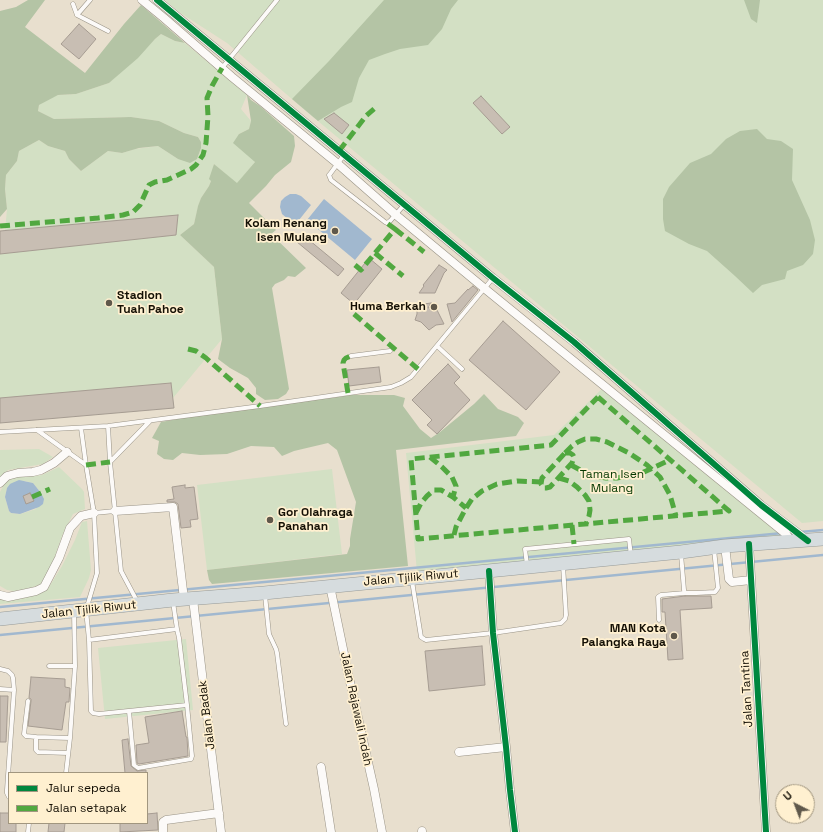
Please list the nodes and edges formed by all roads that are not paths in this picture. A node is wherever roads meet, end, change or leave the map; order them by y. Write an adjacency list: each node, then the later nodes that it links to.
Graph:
1 (90, 0): 6 (lane)
2 (142, 0): 9 (street)
3 (157, 0): 8 (street)
4 (277, 0): 8 (lane)
5 (73, 4): 6 (lane)
6 (77, 15): 7 (lane)
7 (108, 31)
8 (229, 60): 9 (lane); 10 (street)
9 (222, 68): 11 (street)
10 (344, 155): 11 (lane); 12 (street)
11 (338, 164): 13 (street); 13 (lane)
12 (404, 205): 13 (lane); 14 (street)
13 (396, 215): 15 (street)
14 (493, 278): 15 (lane); 32 (street)
15 (484, 288): 16 (lane); 33 (street)
16 (437, 346): 19 (lane); 20 (lane)
17 (390, 351): 18 (lane)
18 (351, 356)
19 (462, 369)
20 (150, 421): 21 (lane); 26 (lane)
21 (108, 426): 22 (lane); 26 (lane)
22 (81, 428): 23 (lane); 27 (lane)
23 (36, 430): 24 (lane); 25 (lane)
24 (0, 432)
25 (67, 452): 27 (lane); 28 (street)
26 (110, 462): 29 (lane)
27 (86, 465): 30 (lane)
28 (0, 483)
29 (115, 511): 30 (lane); 47 (street, Jalan Badak); 48 (lane)
30 (94, 513): 46 (street); 49 (lane)
31 (823, 539): 32 (highway, Jalan Tjilik Riwut)
32 (808, 541): 33 (highway, Jalan Tjilik Riwut)
33 (788, 542): 34 (highway, Jalan Tjilik Riwut)
34 (749, 544): 35 (highway, Jalan Tjilik Riwut); 42 (street, Jalan Tantina)
35 (719, 547): 36 (highway, Jalan Tjilik Riwut); 42 (street); 45 (lane)
36 (681, 552): 37 (highway, Jalan Tjilik Riwut); 45 (lane)
37 (631, 556): 38 (highway, Jalan Tjilik Riwut); 39 (lane)
38 (563, 563): 39 (highway, Jalan Tjilik Riwut); 53 (lane)
39 (527, 567): 40 (highway, Jalan Tjilik Riwut)
40 (490, 571): 41 (highway, Jalan Tjilik Riwut); 53 (street)
41 (412, 578): 43 (highway, Jalan Tjilik Riwut); 53 (lane)
42 (751, 580): 80 (street, Jalan Tantina)
43 (330, 586): 44 (highway, Jalan Tjilik Riwut); 78 (street, Jalan Rajawali Indah)
44 (264, 593): 47 (highway, Jalan Tjilik Riwut); 63 (lane)
45 (685, 593): 51 (lane)
46 (0, 595)
47 (183, 596): 48 (highway, Jalan Tjilik Riwut); 52 (lane); 74 (street, Jalan Badak)
48 (139, 604): 49 (highway, Jalan Tjilik Riwut)
49 (80, 611): 50 (highway, Jalan Tjilik Riwut); 54 (lane); 56 (lane)
50 (0, 619)
51 (660, 620)
52 (177, 629): 54 (lane); 61 (lane)
53 (493, 632): 66 (street)
54 (89, 640): 62 (lane)
55 (49, 666): 56 (lane)
56 (75, 666): 65 (lane)
57 (0, 669): 59 (lane)
58 (0, 689): 59 (lane)
59 (14, 690): 70 (lane)
60 (28, 701): 64 (lane)
61 (186, 705): 62 (lane); 62 (lane)
62 (129, 711)
63 (286, 724)
64 (36, 737): 65 (lane); 68 (lane)
65 (70, 738): 68 (lane)
66 (506, 747): 67 (street); 79 (street)
67 (458, 752)
68 (68, 753): 71 (lane)
69 (320, 767): 77 (street)
70 (8, 772)
71 (66, 772)
72 (8, 776): 73 (lane)
73 (8, 795)
74 (219, 813): 75 (street); 76 (street, Jalan Badak)
75 (163, 832)
76 (221, 832)
77 (331, 832)
78 (382, 832)
79 (515, 832)
80 (766, 832)

